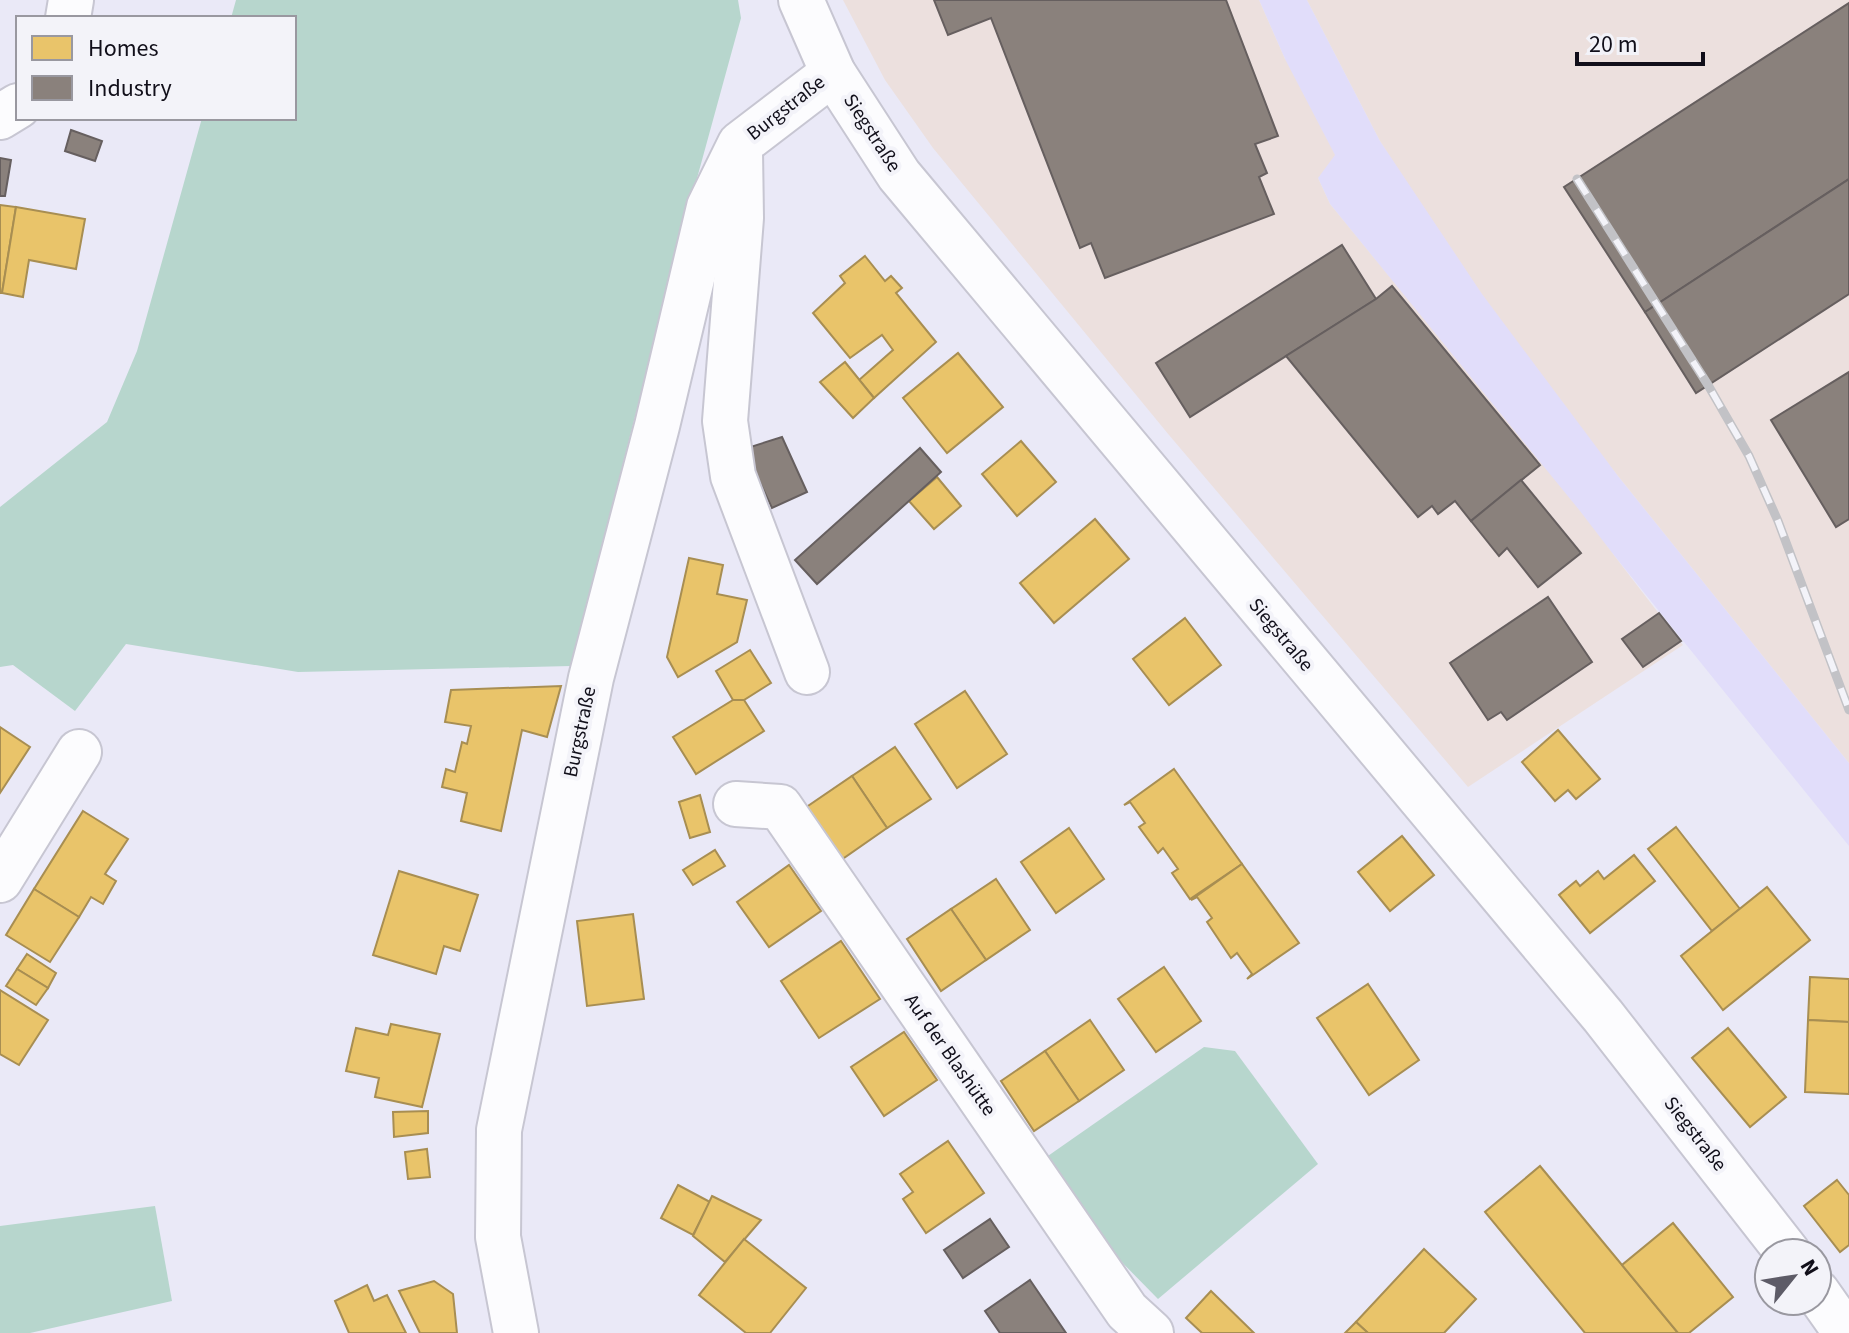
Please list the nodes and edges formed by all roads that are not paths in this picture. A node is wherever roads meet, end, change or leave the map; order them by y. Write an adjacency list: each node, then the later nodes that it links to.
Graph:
1 (801, 0): 2 (street, Siegstraße)
2 (833, 73): 3 (street, Burgstraße); 8 (street, Siegstraße)
3 (740, 144): 4 (street, Burgstraße); 10 (street, Burgstraße)
4 (807, 672)
5 (79, 752): 7 (street)
6 (736, 804): 11 (street, Auf der Blashütte)
7 (0, 880)
8 (1776, 1237)
9 (1833, 1315): 12 (street)
10 (516, 1333)
11 (1151, 1333)
12 (1846, 1333)

